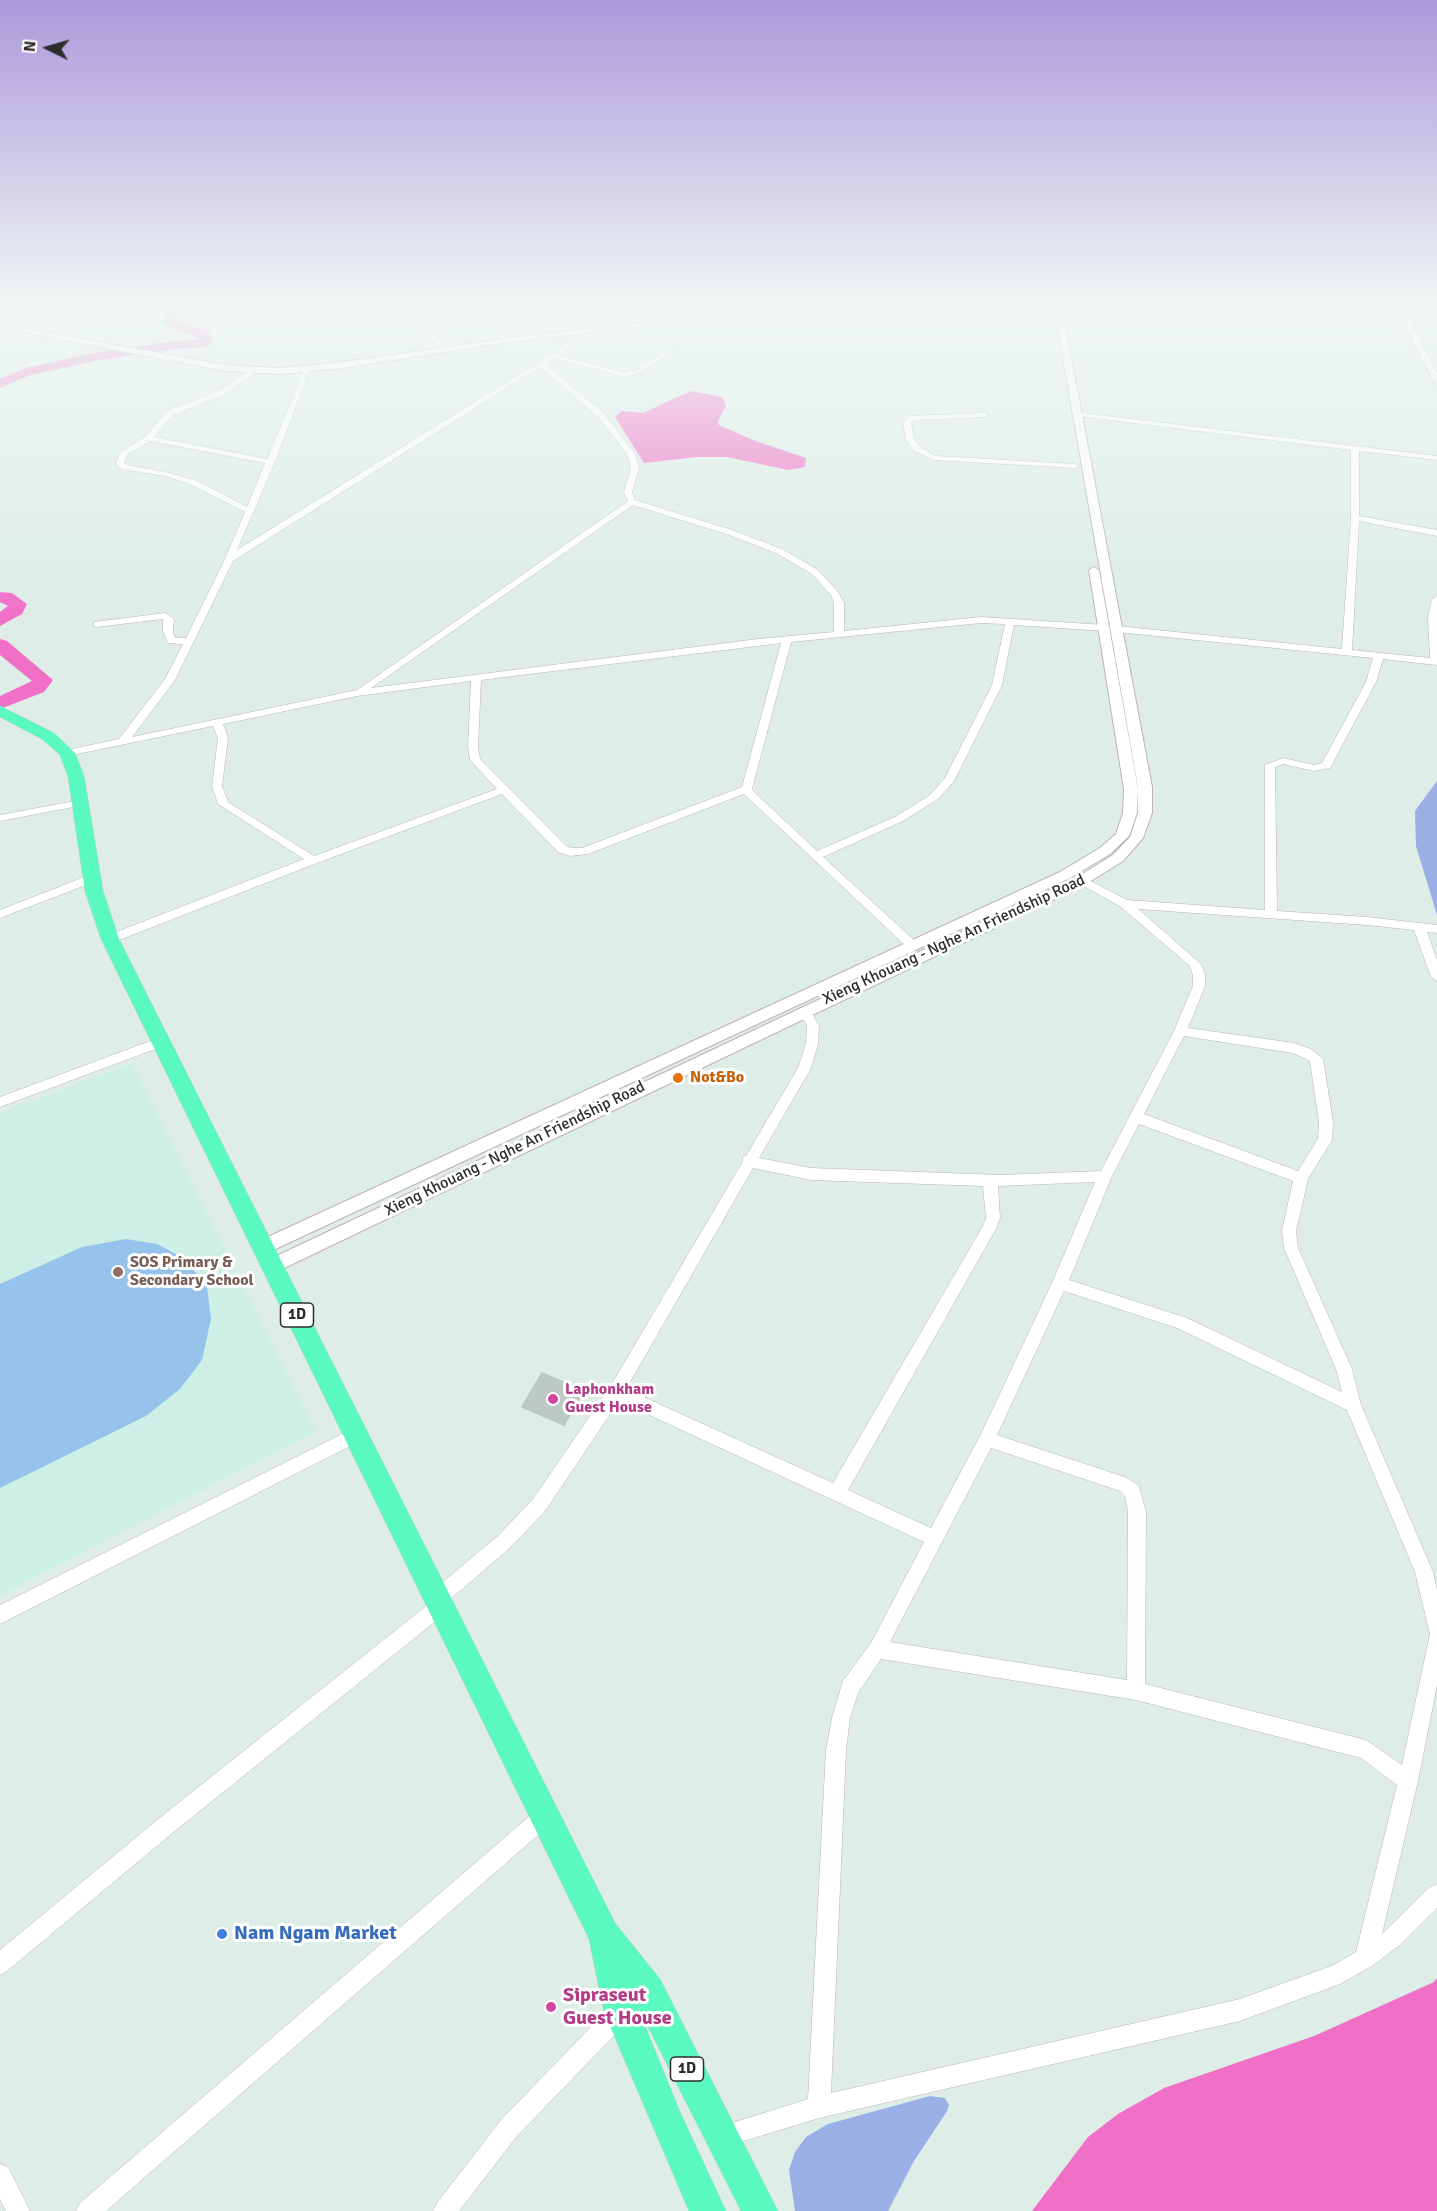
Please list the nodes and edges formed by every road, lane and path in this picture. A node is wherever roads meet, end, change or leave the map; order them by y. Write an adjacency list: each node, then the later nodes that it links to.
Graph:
1 (187, 406): 8 (street)
2 (293, 406): 11 (street)
3 (471, 406): 17 (street)
4 (592, 406): 13 (street)
5 (1071, 406): 6 (street, Xieng Khouang - Nghe An Friendship Road)
6 (1072, 414): 9 (street); 12 (street, Xieng Khouang - Nghe An Friendship Road); 21 (street, Xieng Khouang - Nghe An Friendship Road)
7 (984, 415): 12 (street)
8 (149, 438): 11 (street); 14 (street)
9 (1355, 449): 10 (street); 15 (street)
10 (1437, 458)
11 (271, 462): 14 (street)
12 (1075, 466): 21 (street, Xieng Khouang - Nghe An Friendship Road)
13 (632, 502): 22 (street); 29 (street)
14 (249, 510): 17 (street)
15 (1355, 518): 16 (street); 25 (street)
16 (1437, 533)
17 (229, 559): 24 (street)
18 (1437, 599): 27 (street)
19 (1010, 621): 21 (street); 22 (street); 38 (street)
20 (97, 624): 24 (street)
21 (1111, 628): 25 (street); 41 (street, Xieng Khouang - Nghe An Friendship Road); 48 (street, Xieng Khouang - Nghe An Friendship Road)
22 (839, 632): 23 (street)
23 (788, 639): 28 (street); 34 (street)
24 (188, 641): 32 (street)
25 (1347, 652): 26 (street)
26 (1379, 656): 27 (street); 44 (street)
27 (1436, 662)
28 (476, 678): 29 (street); 35 (street)
29 (357, 693): 31 (street)
30 (0, 711): 33 (highway)
31 (217, 722): 32 (street); 39 (street)
32 (123, 741): 33 (street)
33 (67, 753): 36 (highway, 1D)
34 (747, 789): 35 (street); 38 (street)
35 (503, 790): 39 (street)
36 (80, 803): 37 (street); 40 (highway, 1D)
37 (0, 818)
38 (817, 855): 48 (street)
39 (313, 861): 47 (street)
40 (92, 878): 43 (street); 47 (highway, 1D)
41 (1081, 881): 42 (street); 49 (street, Xieng Khouang - Nghe An Friendship Road)
42 (1125, 904): 44 (street); 52 (street)
43 (0, 914)
44 (1271, 915): 45 (street)
45 (1419, 927): 46 (street); 50 (street)
46 (1437, 929)
47 (110, 939): 53 (highway, 1D)
48 (911, 944): 49 (street); 60 (street, Xieng Khouang - Nghe An Friendship Road)
49 (923, 955): 51 (street, Xieng Khouang - Nghe An Friendship Road)
50 (1437, 977)
51 (805, 1011): 56 (street); 60 (street, Xieng Khouang - Nghe An Friendship Road)
52 (1180, 1031): 55 (street); 58 (street)
53 (161, 1042): 54 (street); 60 (highway, 1D)
54 (0, 1102)
55 (1136, 1117): 57 (street); 58 (street)
56 (748, 1161): 59 (street); 62 (street)
57 (1105, 1176): 59 (street); 61 (street)
58 (1301, 1178): 63 (street)
59 (990, 1181): 66 (street)
60 (267, 1256): 64 (highway, 1D)
61 (1060, 1283): 63 (street); 65 (street)
62 (616, 1392): 66 (street); 68 (street)
63 (1353, 1405): 70 (street)
64 (356, 1435): 68 (highway, 1D); 69 (street)
65 (987, 1439): 67 (street); 73 (street)
66 (836, 1494): 67 (street)
67 (935, 1538): 72 (street)
68 (439, 1602): 75 (highway, 1D); 79 (street)
69 (0, 1615)
70 (1437, 1628)
71 (1437, 1640): 74 (street)
72 (877, 1649): 73 (street); 81 (street)
73 (1136, 1691): 74 (street)
74 (1408, 1781): 78 (street)
75 (545, 1816): 77 (highway, 1D); 85 (street)
76 (1437, 1894): 78 (street)
77 (604, 1934): 80 (highway, 1D); 82 (highway, 1D)
78 (1365, 1959): 81 (street)
79 (0, 1964)
80 (621, 2012): 86 (street); 87 (highway, 1D)
81 (819, 2107): 82 (street)
82 (721, 2137): 88 (highway, 1D)
83 (0, 2175): 84 (street)
84 (18, 2211)
85 (88, 2211)
86 (445, 2211)
87 (708, 2211)
88 (760, 2211)

